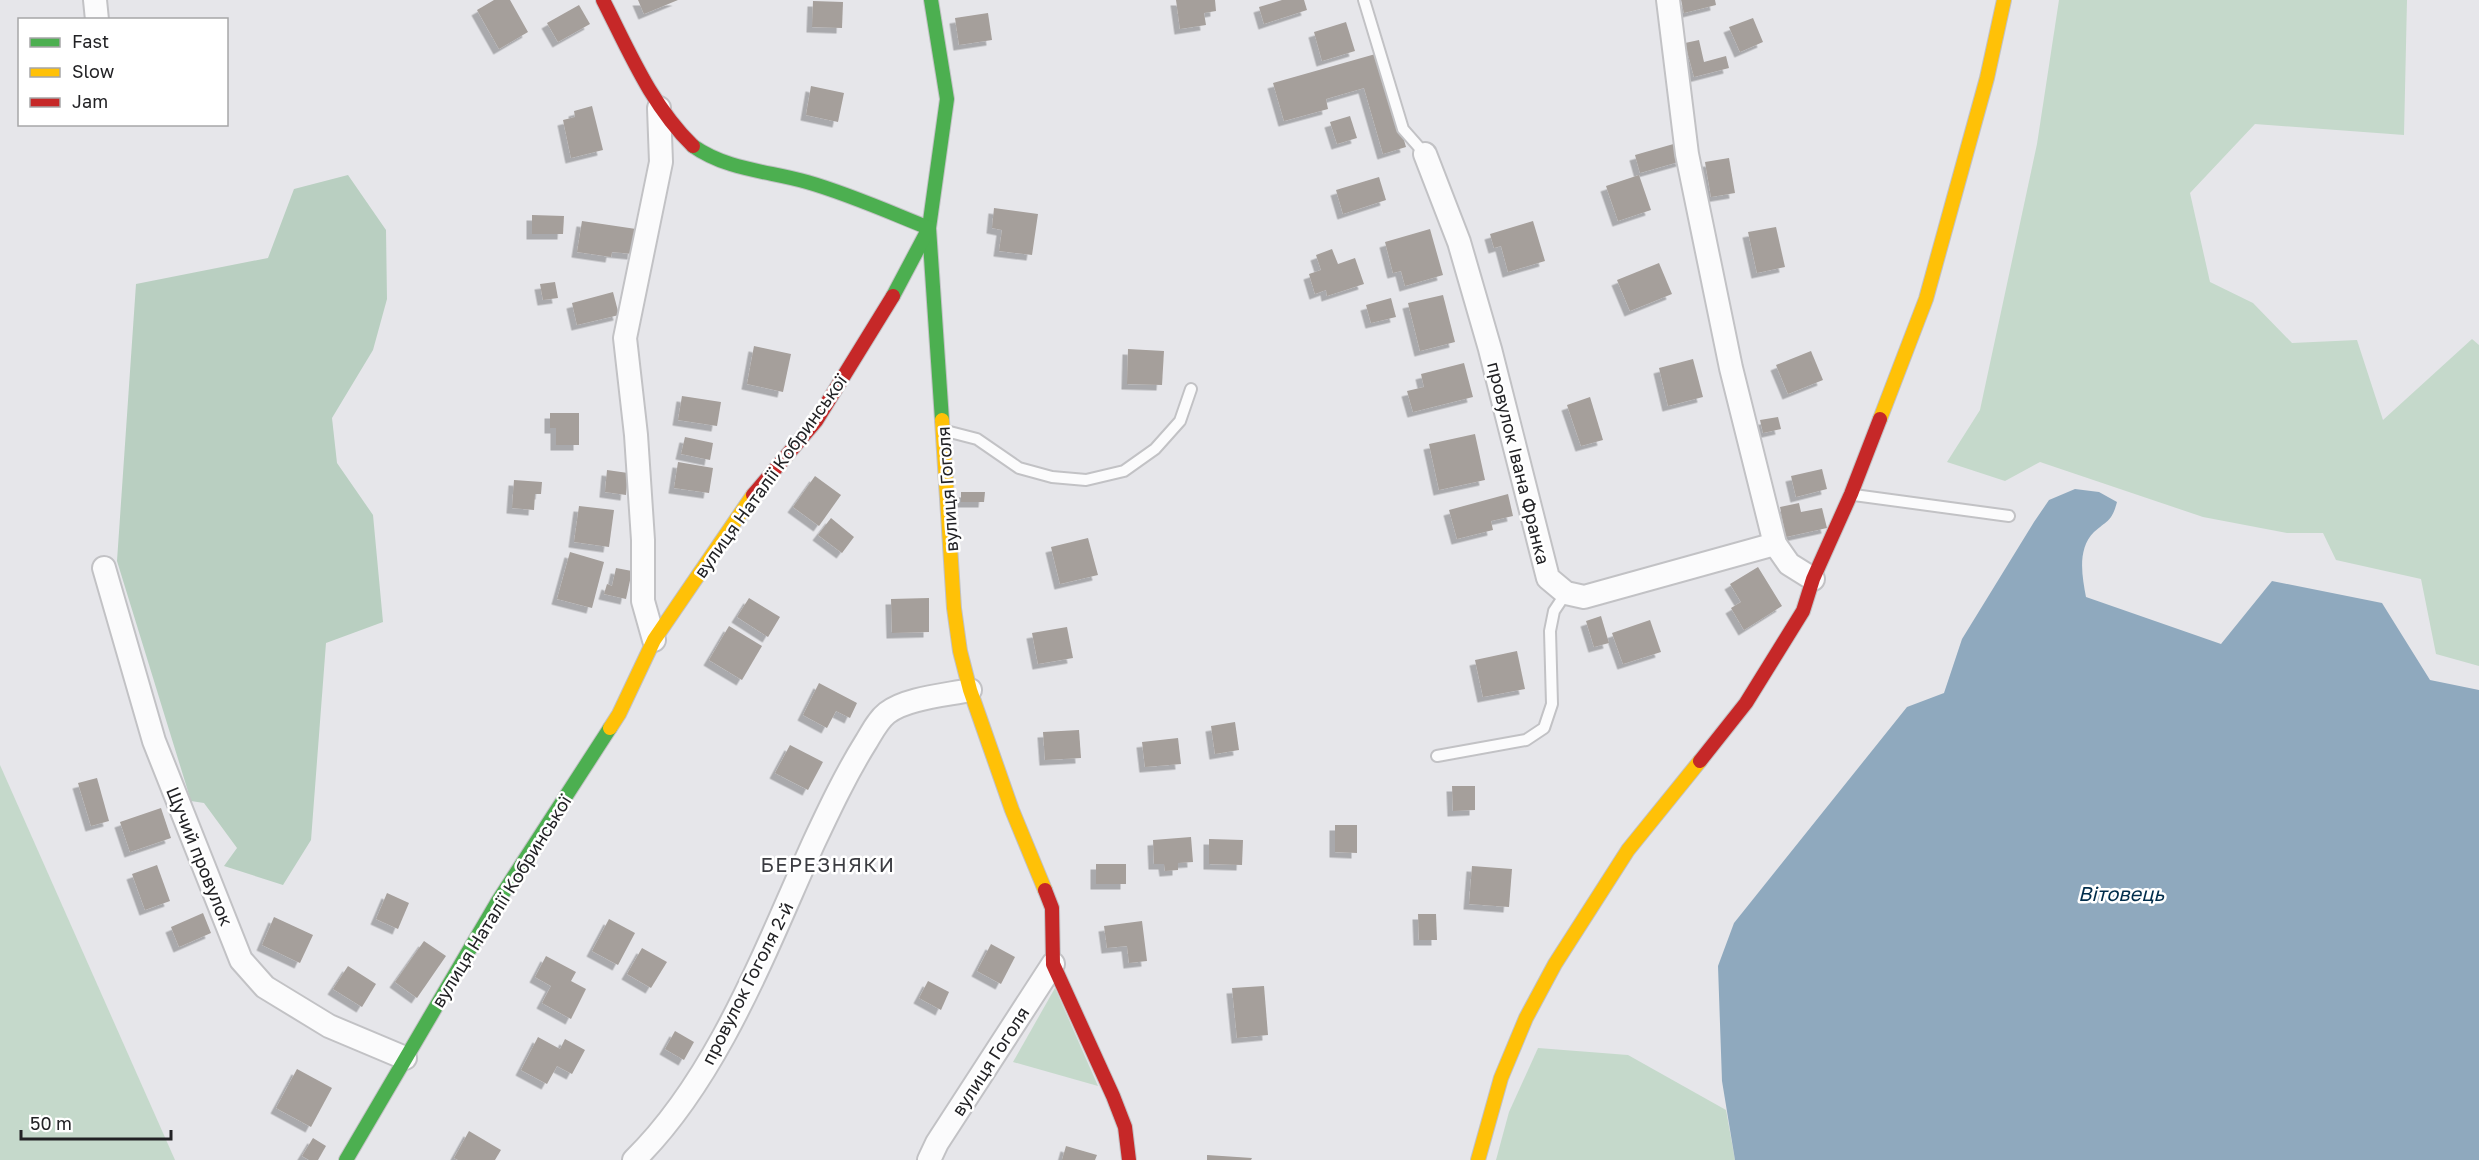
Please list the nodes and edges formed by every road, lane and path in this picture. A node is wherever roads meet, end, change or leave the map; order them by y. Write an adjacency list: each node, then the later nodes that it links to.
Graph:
1 (95, 0): 7 (street)
2 (603, 0): 8 (street)
3 (931, 0): 10 (street, вулиця Гоголя)
4 (1364, 0): 9 (lane)
5 (1668, 0): 15 (street)
6 (2004, 0): 13 (street)
7 (97, 18)
8 (660, 108): 10 (street); 19 (street)
9 (1425, 154): 18 (street, провулок Івана Франка)
10 (929, 228): 12 (street, вулиця Гоголя); 19 (street, вулиця Наталії Кобринської)
11 (1191, 389): 12 (lane)
12 (943, 430): 20 (street, вулиця Гоголя)
13 (1851, 494): 14 (lane); 17 (street)
14 (2009, 516)
15 (1775, 544): 17 (street); 18 (street)
16 (104, 568): 23 (street, Щучий провулок)
17 (1813, 579): 28 (street)
18 (1566, 593): 21 (lane)
19 (654, 640): 23 (street, вулиця Наталії Кобринської)
20 (970, 690): 22 (street, вулиця Гоголя); 25 (street, провулок Гоголя 2-й)
21 (1437, 756)
22 (1053, 964): 26 (street, вулиця Гоголя); 27 (street, вулиця Гоголя)
23 (405, 1058): 24 (street, вулиця Наталії Кобринської)
24 (346, 1160)
25 (634, 1160)
26 (929, 1160)
27 (1129, 1160)
28 (1478, 1160)

